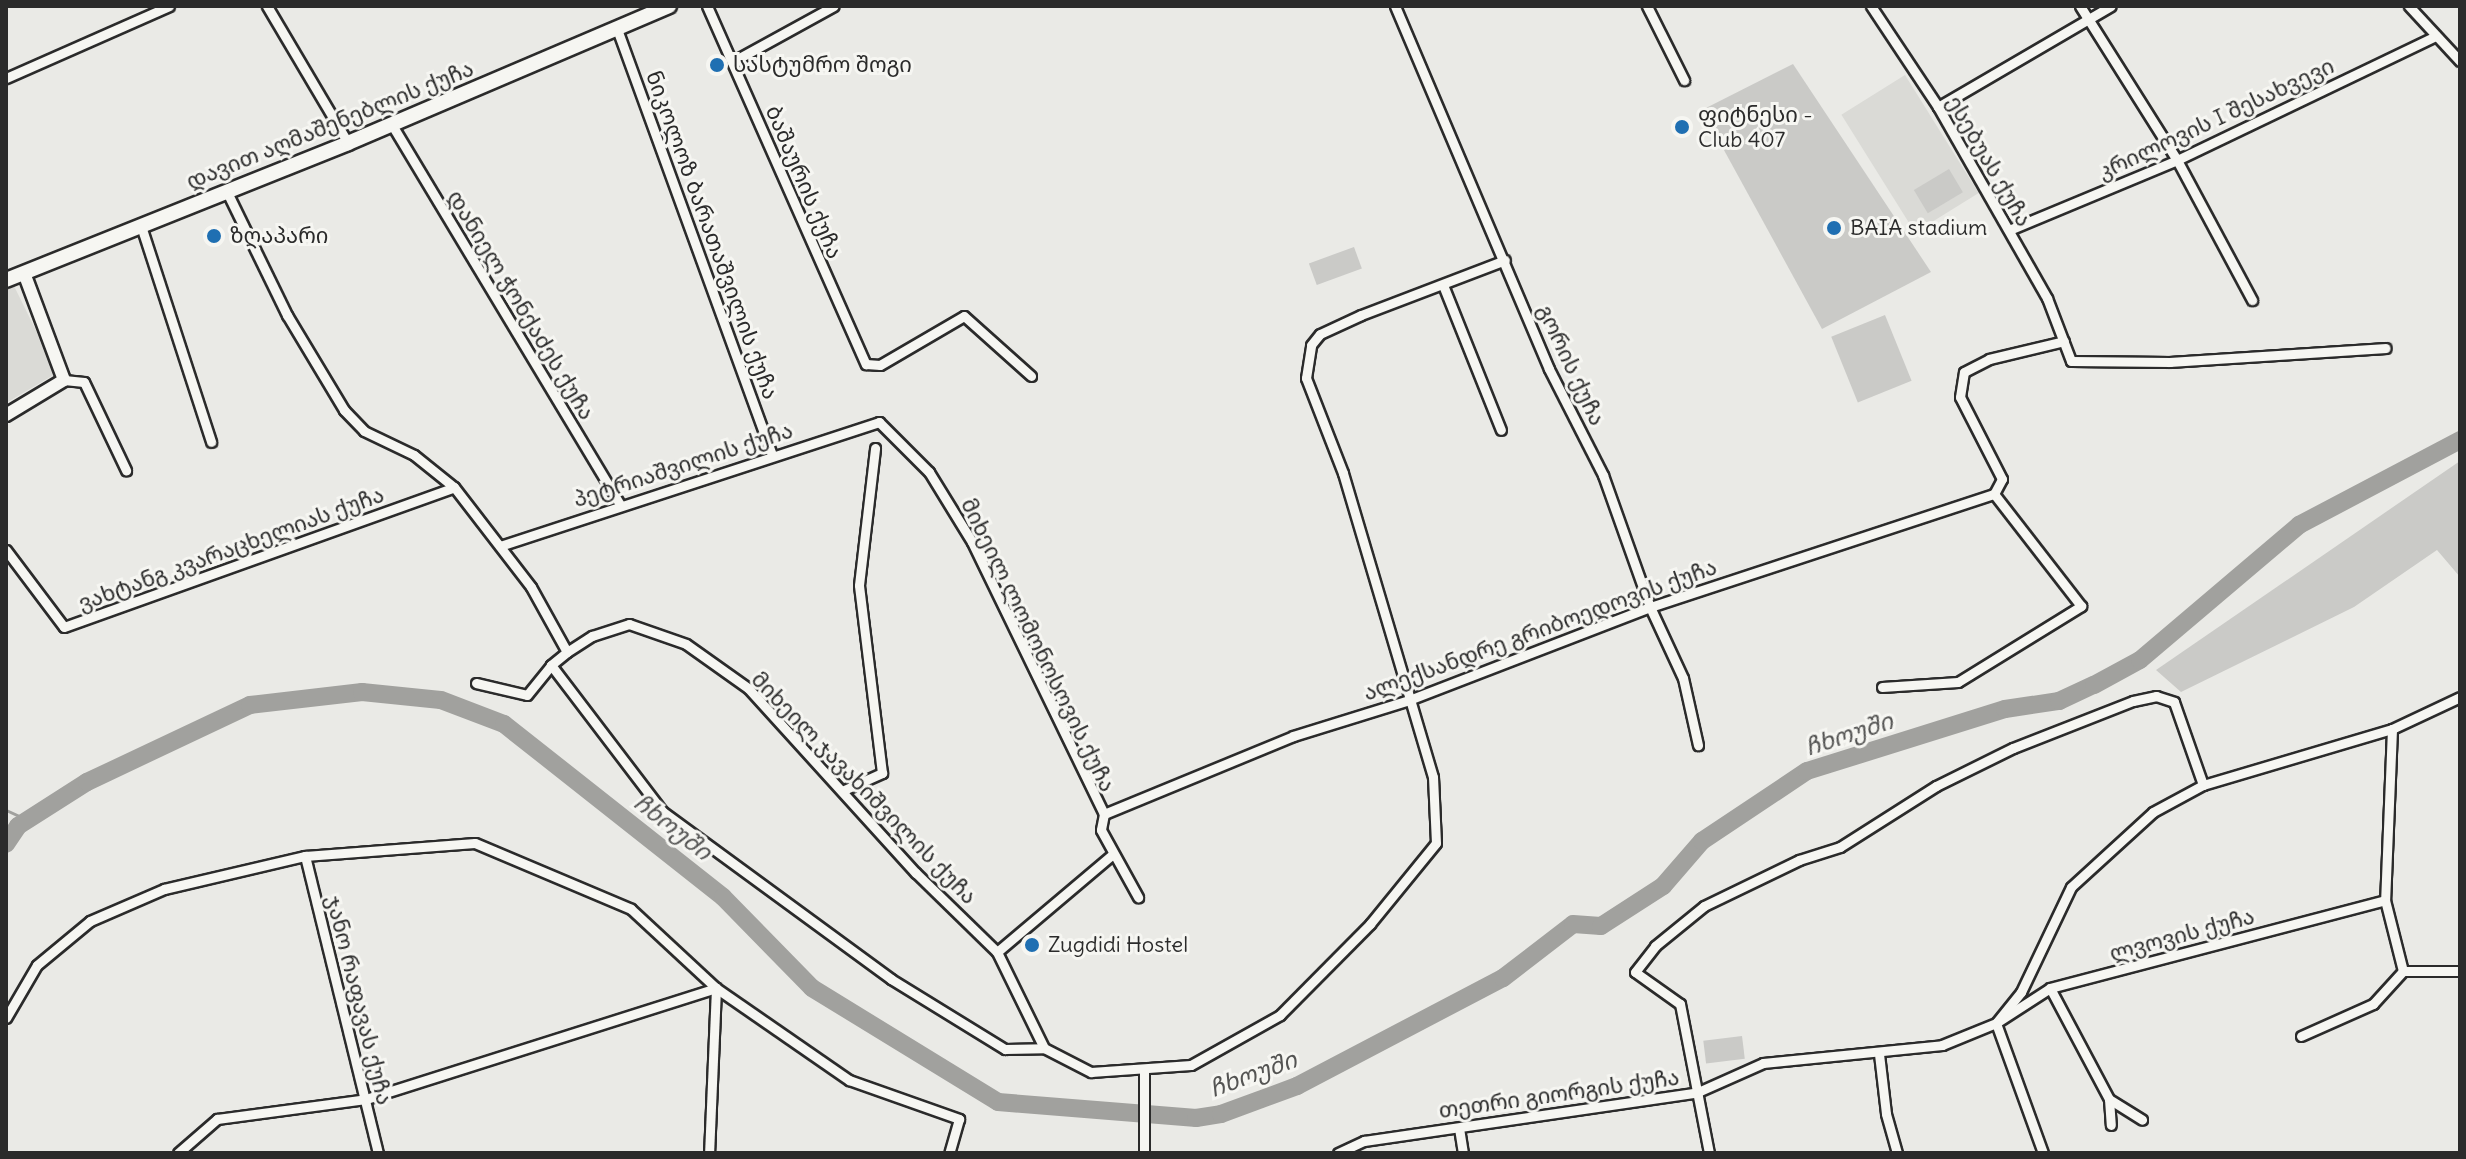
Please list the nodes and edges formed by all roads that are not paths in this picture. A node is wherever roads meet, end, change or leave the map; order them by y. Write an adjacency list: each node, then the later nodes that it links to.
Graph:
1 (169, 6): 17 (street)
2 (267, 6): 21 (street)
3 (669, 6): 13 (highway, დავით აღმაშენებლის ქუჩა)
4 (707, 6): 16 (street, ბაშაურის ქუჩა)
5 (834, 6): 16 (street)
6 (1395, 6): 26 (street, გორის ქუჩა)
7 (1647, 6): 18 (street)
8 (1871, 6): 19 (street, ესებუას ქუჩა)
9 (2080, 6): 12 (street)
10 (2111, 6): 12 (street)
11 (2409, 6): 14 (street)
12 (2091, 21): 19 (street); 22 (street)
13 (617, 29): 20 (highway, დავით აღმაშენებლის ქუჩა); 40 (street, ნიკოლოზ ბარათაშვილის ქუჩა)
14 (2436, 36): 15 (street); 22 (street, კრილოვის I შესახვევი)
15 (2460, 61)
16 (732, 62): 33 (street, ბაშაურის ქუჩა)
17 (6, 78)
18 (1684, 80)
19 (1938, 107): 25 (street, ესებუას ქუჩა)
20 (392, 125): 21 (highway, დავით აღმაშენებლის ქუჩა); 44 (street, დანიელ ჭონქაძეს ქუჩა)
21 (348, 143): 23 (highway, დავით აღმაშენებლის ქუჩა)
22 (2177, 160): 25 (street, კრილოვის I შესახვევი); 30 (street)
23 (227, 192): 24 (highway, დავით აღმაშენებლის ქუჩა); 42 (street)
24 (141, 226): 27 (highway, დავით აღმაშენებლის ქუჩა); 38 (street)
25 (2009, 230): 31 (street, ესებუას ქუჩა)
26 (1505, 260): 29 (street); 47 (street, გორის ქუჩა)
27 (24, 273): 28 (highway, დავით აღმაშენებლის ქუჩა); 34 (main road)
28 (6, 280)
29 (1443, 285): 37 (street); 53 (street)
30 (2252, 300)
31 (2064, 341): 32 (street); 43 (street)
32 (2386, 348)
33 (1031, 376)
34 (64, 380): 35 (main road); 41 (street)
35 (6, 415)
36 (879, 422): 40 (street, პეტრიაშვილის ქუჩა); 58 (street, მიხეილ ლომონოსოვის ქუჩა)
37 (1501, 430)
38 (211, 442)
39 (875, 448): 57 (street)
40 (772, 454): 44 (street, პეტრიაშვილის ქუჩა)
41 (126, 470)
42 (454, 487): 45 (street); 46 (street, ვახტანგ კვარაცხელიას ქუჩა)
43 (1994, 494): 47 (street, ალექსანდრე გრიბოედოვის ქუჩა); 51 (street)
44 (620, 504): 45 (street, პეტრიაშვილის ქუჩა)
45 (500, 546): 48 (street)
46 (6, 550)
47 (1650, 607): 53 (street, ალექსანდრე გრიბოედოვის ქუჩა); 55 (street, გორის ქუჩა)
48 (567, 652): 49 (street, მიხეილ ჯავახიშვილის ქუჩა); 57 (street, მიხეილ ჯავახიშვილის ქუჩა)
49 (551, 665): 50 (street, მიხეილ ჯავახიშვილის ქუჩა); 71 (street)
50 (476, 683)
51 (1882, 687)
52 (2460, 697): 54 (street, თეთრი გიორგის ქუჩა)
53 (1409, 700): 58 (street, ალექსანდრე გრიბოედოვის ქუჩა); 73 (street)
54 (2392, 729): 56 (street, თეთრი გიორგის ქუჩა); 62 (street)
55 (1698, 745)
56 (2203, 785): 69 (street, თეთრი გიორგის ქუჩა); 74 (street)
57 (844, 790): 63 (street, მიხეილ ჯავახიშვილის ქუჩა)
58 (1104, 814): 59 (street, მიხეილ ლომონოსოვის ქუჩა)
59 (1113, 854): 61 (street, მიხეილ ლომონოსოვის ქუჩა); 63 (street)
60 (305, 856): 66 (street); 68 (street); 75 (street, ჯანო რაფავას ქუჩა)
61 (1138, 897)
62 (2385, 900): 64 (street); 67 (street, ლვოვის ქუჩა)
63 (997, 952): 71 (street, მიხეილ ჯავახიშვილის ქუჩა)
64 (2403, 971): 65 (street); 70 (street)
65 (2460, 971)
66 (716, 988): 75 (street); 83 (street); 84 (street)
67 (2050, 988): 69 (street, ლვოვის ქუჩა); 76 (street)
68 (6, 1018)
69 (1996, 1023): 72 (street, თეთრი გიორგის ქუჩა); 89 (street)
70 (2301, 1036)
71 (1044, 1048): 73 (street)
72 (1879, 1054): 74 (street, თეთრი გიორგის ქუჩა); 88 (street)
73 (1144, 1071): 80 (street)
74 (1698, 1092): 79 (street, თეთრი გიორგის ქუჩა); 87 (street)
75 (366, 1099): 81 (street); 82 (street, ჯანო რაფავას ქუჩა)
76 (2109, 1099): 77 (street); 78 (street)
77 (2142, 1120)
78 (2111, 1125)
79 (1459, 1128): 85 (street, თეთრი გიორგის ქუჩა); 86 (street)
80 (1143, 1149)
81 (178, 1153)
82 (378, 1153)
83 (709, 1153)
84 (949, 1153)
85 (1338, 1153)
86 (1463, 1153)
87 (1709, 1153)
88 (1897, 1153)
89 (2043, 1153)

